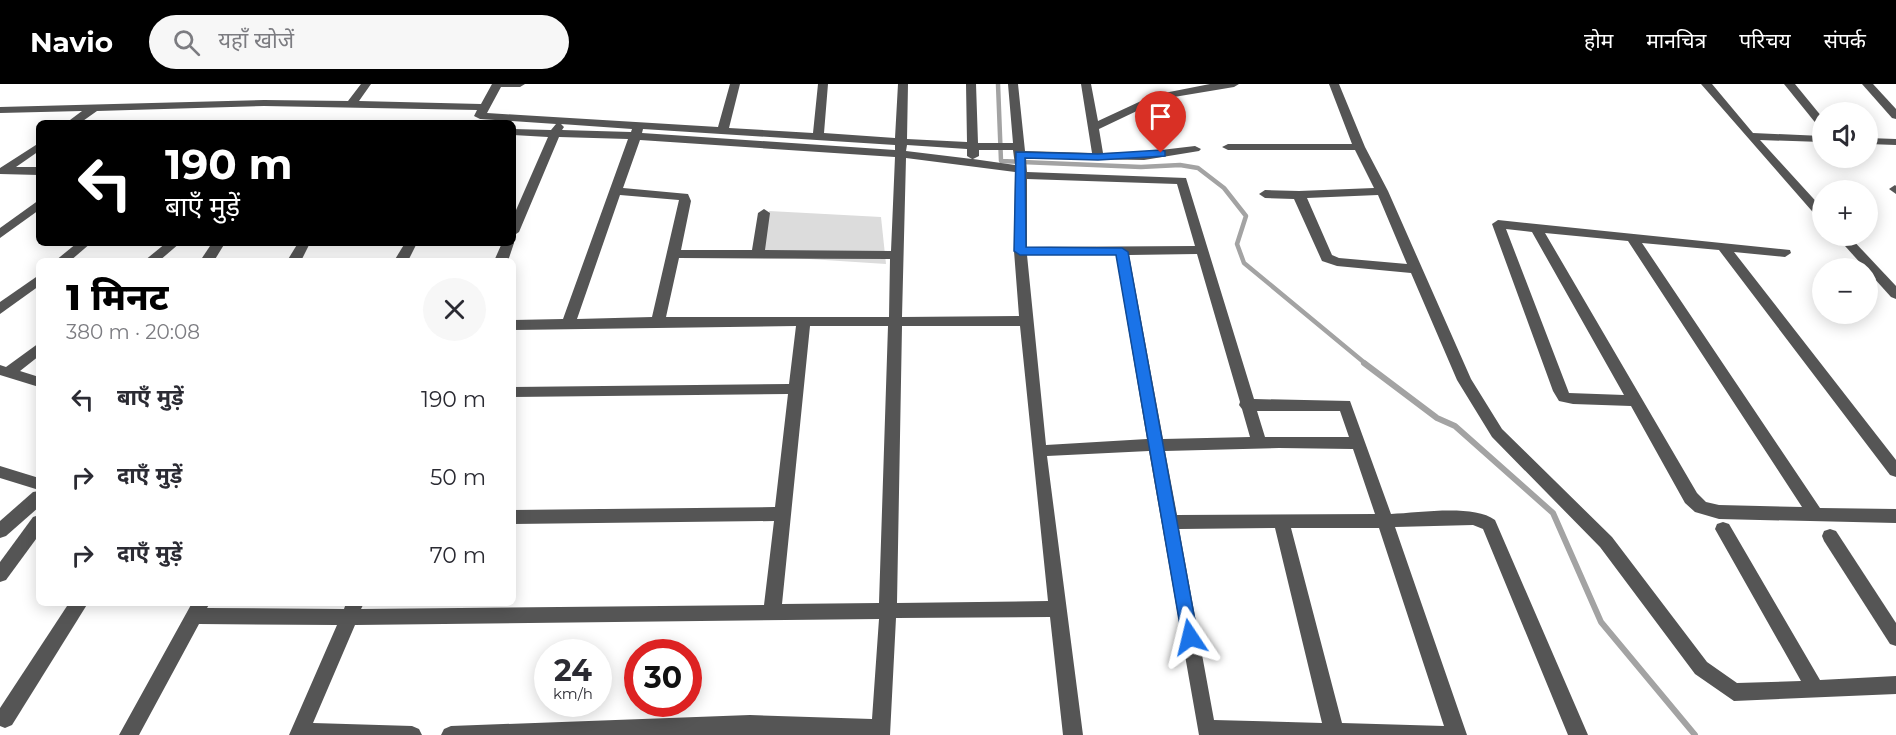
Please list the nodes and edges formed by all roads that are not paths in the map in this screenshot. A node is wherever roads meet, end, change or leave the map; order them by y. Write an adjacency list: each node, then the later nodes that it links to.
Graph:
1 (366, 84): 16 (street)
2 (497, 84): 3 (street); 20 (street)
3 (520, 84)
4 (735, 84): 25 (street)
5 (823, 84): 29 (street)
6 (903, 84): 32 (street)
7 (971, 84): 35 (street)
8 (1013, 84): 42 (street)
9 (1086, 84): 24 (street)
10 (1234, 84): 15 (street)
11 (1334, 84): 37 (street)
12 (1706, 84): 30 (street)
13 (1789, 84): 19 (street)
14 (1867, 84): 21 (street)
15 (1188, 87): 24 (street)
16 (352, 104): 17 (street); 20 (street)
17 (93, 108): 18 (street); 22 (street)
18 (0, 110)
19 (1812, 112)
20 (480, 115): 23 (street)
21 (1896, 116)
22 (76, 120)
23 (562, 121): 26 (street); 28 (street)
24 (1093, 128): 41 (street)
25 (723, 130): 26 (street); 29 (street)
26 (638, 131): 28 (street); 40 (street); 46 (street)
27 (516, 132): 28 (street)
28 (554, 134): 53 (street)
29 (818, 136): 32 (street)
30 (1749, 136): 31 (street); 50 (street)
31 (1812, 139)
32 (899, 141): 35 (street); 40 (street)
33 (1878, 141): 34 (street)
34 (1896, 142)
35 (974, 146): 42 (street); 43 (street)
36 (1228, 147): 37 (street)
37 (1359, 147): 47 (street)
38 (36, 148): 45 (street)
39 (1195, 149): 41 (street)
40 (901, 154): 43 (street); 67 (street)
41 (1098, 157): 42 (street)
42 (1018, 159): 43 (street); 61 (street); 62 (street)
43 (973, 163)
44 (36, 171): 45 (street)
45 (2, 172)
46 (616, 191): 65 (street); 79 (street)
47 (1382, 191): 49 (street); 70 (street)
48 (1265, 194): 49 (street)
49 (1299, 195): 70 (street)
50 (1812, 203)
51 (36, 206): 55 (street)
52 (764, 213): 66 (street)
53 (516, 225)
54 (1536, 228): 56 (street); 85 (street); 85 (street)
55 (0, 234)
56 (1632, 237): 59 (street); 96 (street)
57 (81, 246): 68 (street)
58 (170, 246): 69 (street)
59 (1722, 246): 64 (street); 91 (street)
60 (1851, 246): 72 (street)
61 (1203, 250): 63 (street); 86 (street)
62 (1020, 251): 63 (street); 74 (street)
63 (1122, 252): 89 (street)
64 (1785, 253)
65 (673, 254): 66 (street); 75 (street)
66 (758, 255): 67 (street)
67 (897, 255): 76 (street)
68 (66, 258)
69 (155, 258)
70 (1416, 269): 115 (street)
71 (36, 281): 73 (street)
72 (1896, 294)
73 (0, 309)
74 (1028, 321): 76 (street); 90 (street)
75 (658, 322): 77 (street); 79 (street)
76 (894, 322): 77 (street); 111 (street)
77 (802, 323): 83 (street)
78 (516, 325): 79 (street)
79 (568, 325)
80 (36, 350): 81 (street)
81 (4, 371): 82 (street)
82 (36, 381)
83 (795, 389): 84 (street); 95 (street)
84 (516, 392)
85 (1635, 401): 96 (street)
86 (1246, 405): 87 (street); 88 (street)
87 (1259, 441): 88 (street); 89 (street)
88 (1359, 443): 100 (street)
89 (1155, 444): 90 (street); 101 (street)
90 (1039, 451): 108 (street)
91 (1896, 471)
92 (0, 472): 93 (street)
93 (36, 483)
94 (36, 500): 104 (street)
95 (783, 514): 98 (street); 112 (street)
96 (1815, 515): 97 (street)
97 (1896, 516)
98 (516, 517)
99 (1281, 521): 100 (street); 101 (street); 121 (street)
100 (1385, 521): 126 (street); 127 (street)
101 (1170, 522): 119 (street)
102 (36, 526): 106 (street)
103 (1723, 529): 115 (street)
104 (0, 531)
105 (1830, 537): 113 (street)
106 (0, 575)
107 (77, 606): 116 (street)
108 (1059, 609): 111 (street); 125 (street)
109 (198, 610): 110 (street); 122 (street)
110 (352, 610): 112 (street); 120 (street)
111 (888, 611): 112 (street); 118 (street)
112 (772, 612)
113 (1896, 638)
114 (1896, 685): 115 (street)
115 (1815, 688)
116 (2, 721)
117 (749, 730): 118 (street); 124 (street)
118 (881, 731)
119 (1207, 732): 121 (street)
120 (300, 734): 123 (street)
121 (1334, 734): 126 (street)
122 (129, 735)
123 (412, 735)
124 (451, 735)
125 (1073, 735)
126 (1457, 735)
127 (1578, 735)

